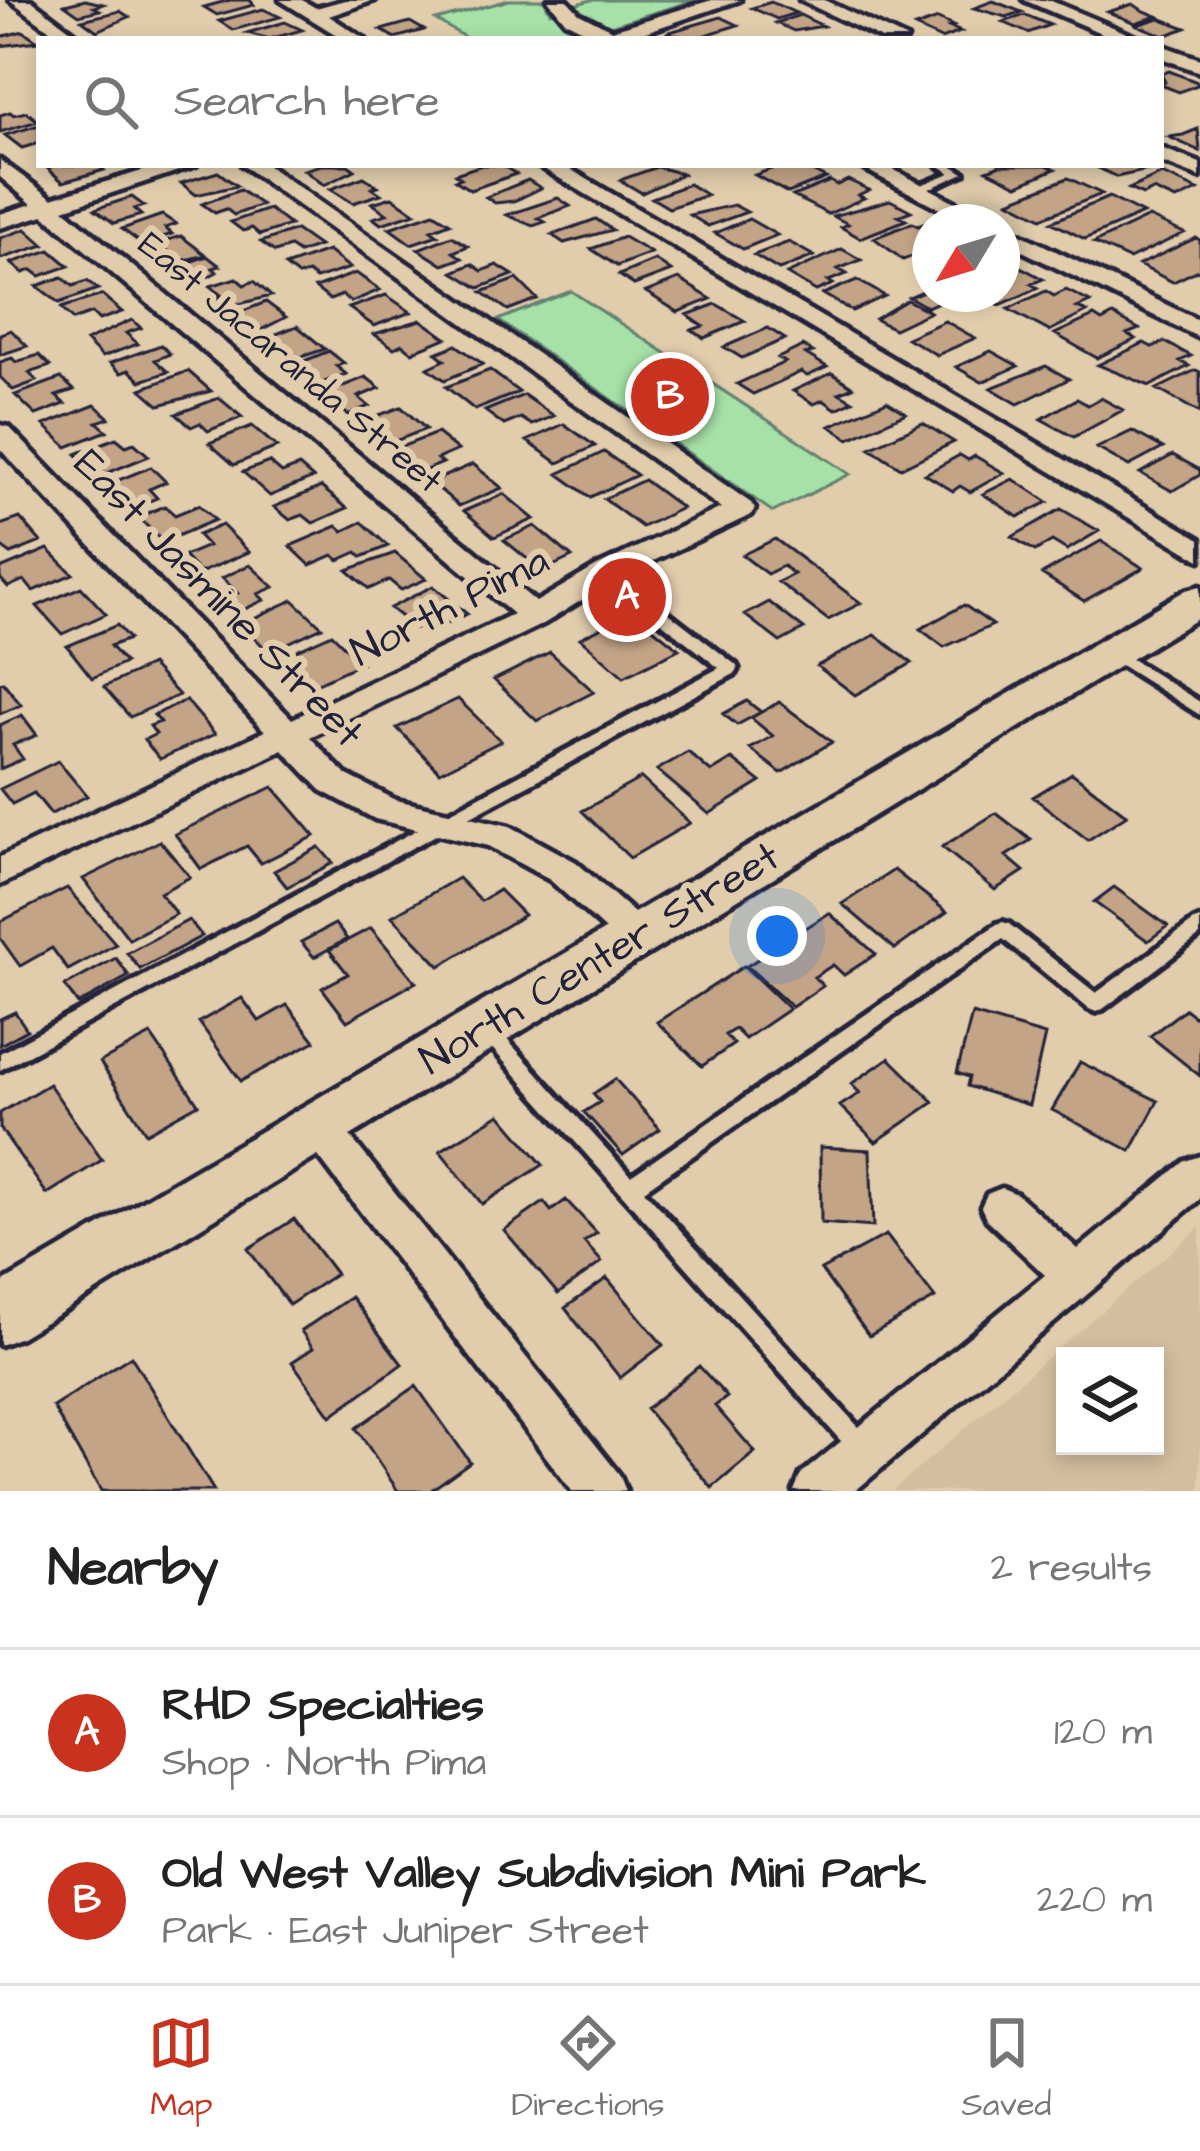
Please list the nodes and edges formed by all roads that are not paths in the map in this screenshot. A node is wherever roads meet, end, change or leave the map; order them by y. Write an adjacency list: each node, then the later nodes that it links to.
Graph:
1 (19, 0): 9 (street)
2 (289, 0): 8 (street)
3 (366, 0): 8 (street)
4 (557, 0): 11 (street)
5 (730, 0): 12 (street)
6 (809, 0): 13 (street)
7 (1033, 0): 14 (street)
8 (314, 14): 10 (street)
9 (70, 36)
10 (351, 36)
11 (606, 36)
12 (616, 36)
13 (891, 36)
14 (1124, 36)
15 (1164, 51): 16 (street)
16 (1200, 66)
17 (1164, 155): 24 (street)
18 (0, 166): 27 (street, East Jacaranda Street)
19 (175, 168): 27 (street)
20 (257, 168): 33 (street, North Pima)
21 (553, 168): 32 (street)
22 (874, 168): 25 (street)
23 (949, 168): 25 (lane)
24 (1200, 171)
25 (917, 190): 26 (street)
26 (945, 204)
27 (48, 206): 28 (street); 35 (street, East Jacaranda Street)
28 (0, 221)
29 (1020, 241): 30 (street)
30 (1200, 331)
31 (0, 433): 38 (street, East Jasmine Street)
32 (1200, 551)
33 (607, 572): 35 (street, North Pima); 39 (lane)
34 (1200, 599): 36 (street, North Center Street)
35 (534, 616): 38 (street, North Pima)
36 (1112, 652): 37 (lane); 42 (street, North Center Street)
37 (1200, 710)
38 (286, 735): 39 (street, East Jasmine Street); 40 (street, North Pima)
39 (445, 823): 42 (street, East Jasmine Street); 44 (lane)
40 (0, 872)
41 (1200, 926): 47 (lane)
42 (637, 937): 43 (street, North Center Street)
43 (485, 1028): 45 (street, North Center Street); 47 (lane)
44 (0, 1062)
45 (320, 1128): 50 (street, North Center Street); 52 (street)
46 (1200, 1174): 49 (street)
47 (629, 1189): 51 (lane)
48 (1002, 1207): 49 (street)
49 (1077, 1276): 51 (street)
50 (0, 1318)
51 (866, 1451): 53 (street)
52 (602, 1491)
53 (818, 1491)

